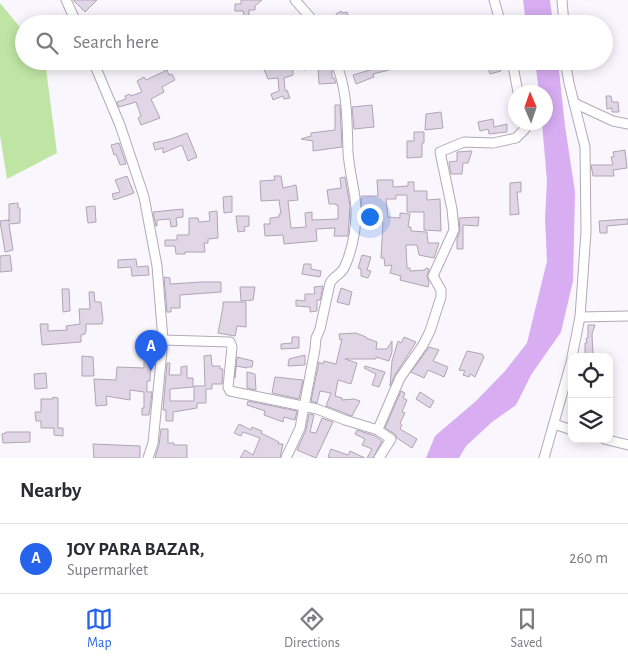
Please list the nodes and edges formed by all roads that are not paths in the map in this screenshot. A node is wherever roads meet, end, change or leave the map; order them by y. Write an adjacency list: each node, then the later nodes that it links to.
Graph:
1 (66, 0): 5 (street)
2 (295, 0): 6 (street)
3 (494, 0): 7 (street)
4 (562, 0): 8 (street)
5 (73, 15)
6 (308, 15)
7 (498, 15)
8 (563, 15)
9 (97, 70): 19 (street)
10 (340, 70): 22 (street)
11 (514, 70): 13 (street)
12 (567, 70): 14 (street)
13 (517, 85)
14 (574, 103): 15 (street); 18 (street)
15 (628, 124)
16 (524, 130): 25 (street)
17 (628, 316): 18 (street)
18 (580, 317): 20 (street)
19 (163, 340): 22 (street); 28 (street)
20 (573, 353)
21 (568, 373): 23 (street)
22 (304, 407): 25 (street); 29 (street)
23 (554, 424): 24 (street); 31 (street)
24 (568, 429)
25 (378, 430): 30 (street)
26 (613, 441): 27 (street)
27 (628, 445)
28 (148, 458)
29 (286, 458)
30 (379, 458)
31 (544, 458)

